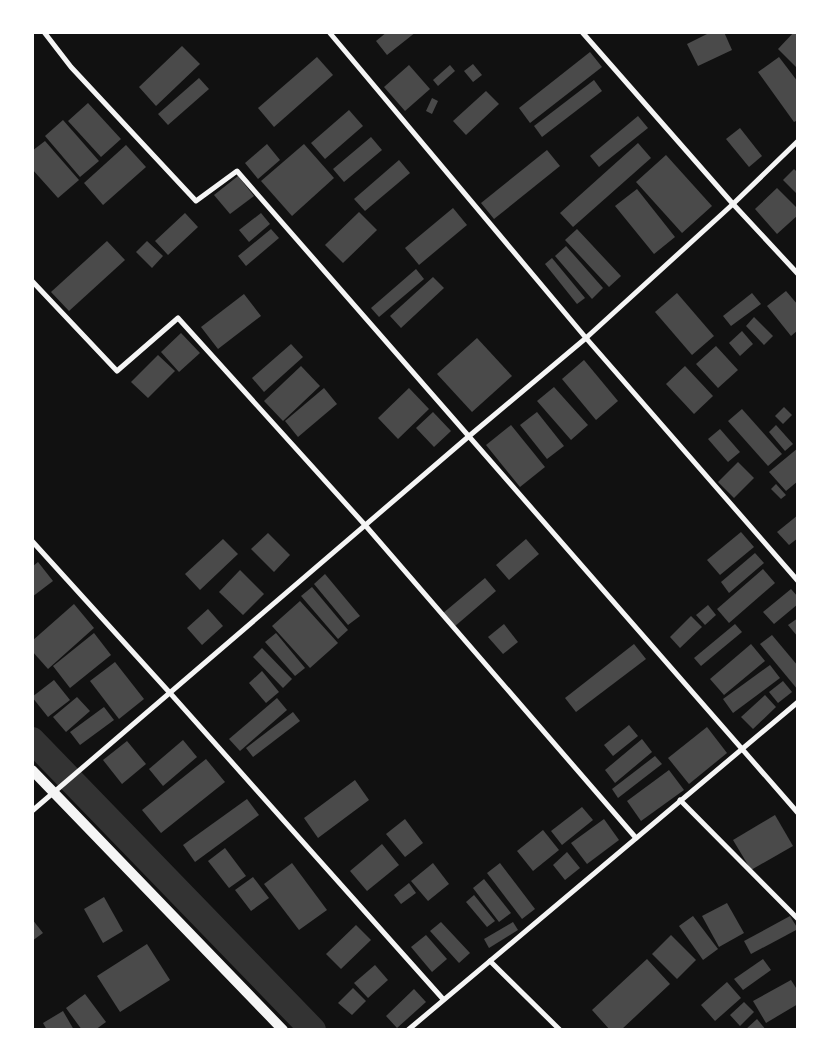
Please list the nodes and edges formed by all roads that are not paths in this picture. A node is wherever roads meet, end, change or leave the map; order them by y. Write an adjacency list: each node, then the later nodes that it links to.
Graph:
1 (44, 32): 9 (street)
2 (328, 32): 8 (street)
3 (582, 32): 5 (street)
4 (798, 141): 5 (street)
5 (733, 204): 6 (street); 8 (street)
6 (798, 274)
7 (32, 281): 10 (street)
8 (586, 338): 9 (street); 12 (street)
9 (468, 437): 10 (street); 15 (street)
10 (365, 526): 13 (street); 21 (street)
11 (32, 541): 13 (street)
12 (798, 581)
13 (170, 693): 17 (street); 24 (street)
14 (798, 702): 15 (street)
15 (742, 749): 18 (street); 20 (street)
16 (32, 770): 17 (main road)
17 (54, 793): 19 (street); 25 (main road)
18 (680, 800): 21 (street); 22 (street)
19 (32, 811)
20 (798, 812)
21 (636, 838): 23 (street)
22 (798, 919)
23 (490, 961): 24 (street); 27 (street)
24 (443, 1000): 26 (street)
25 (283, 1030)
26 (408, 1030)
27 (560, 1030)

